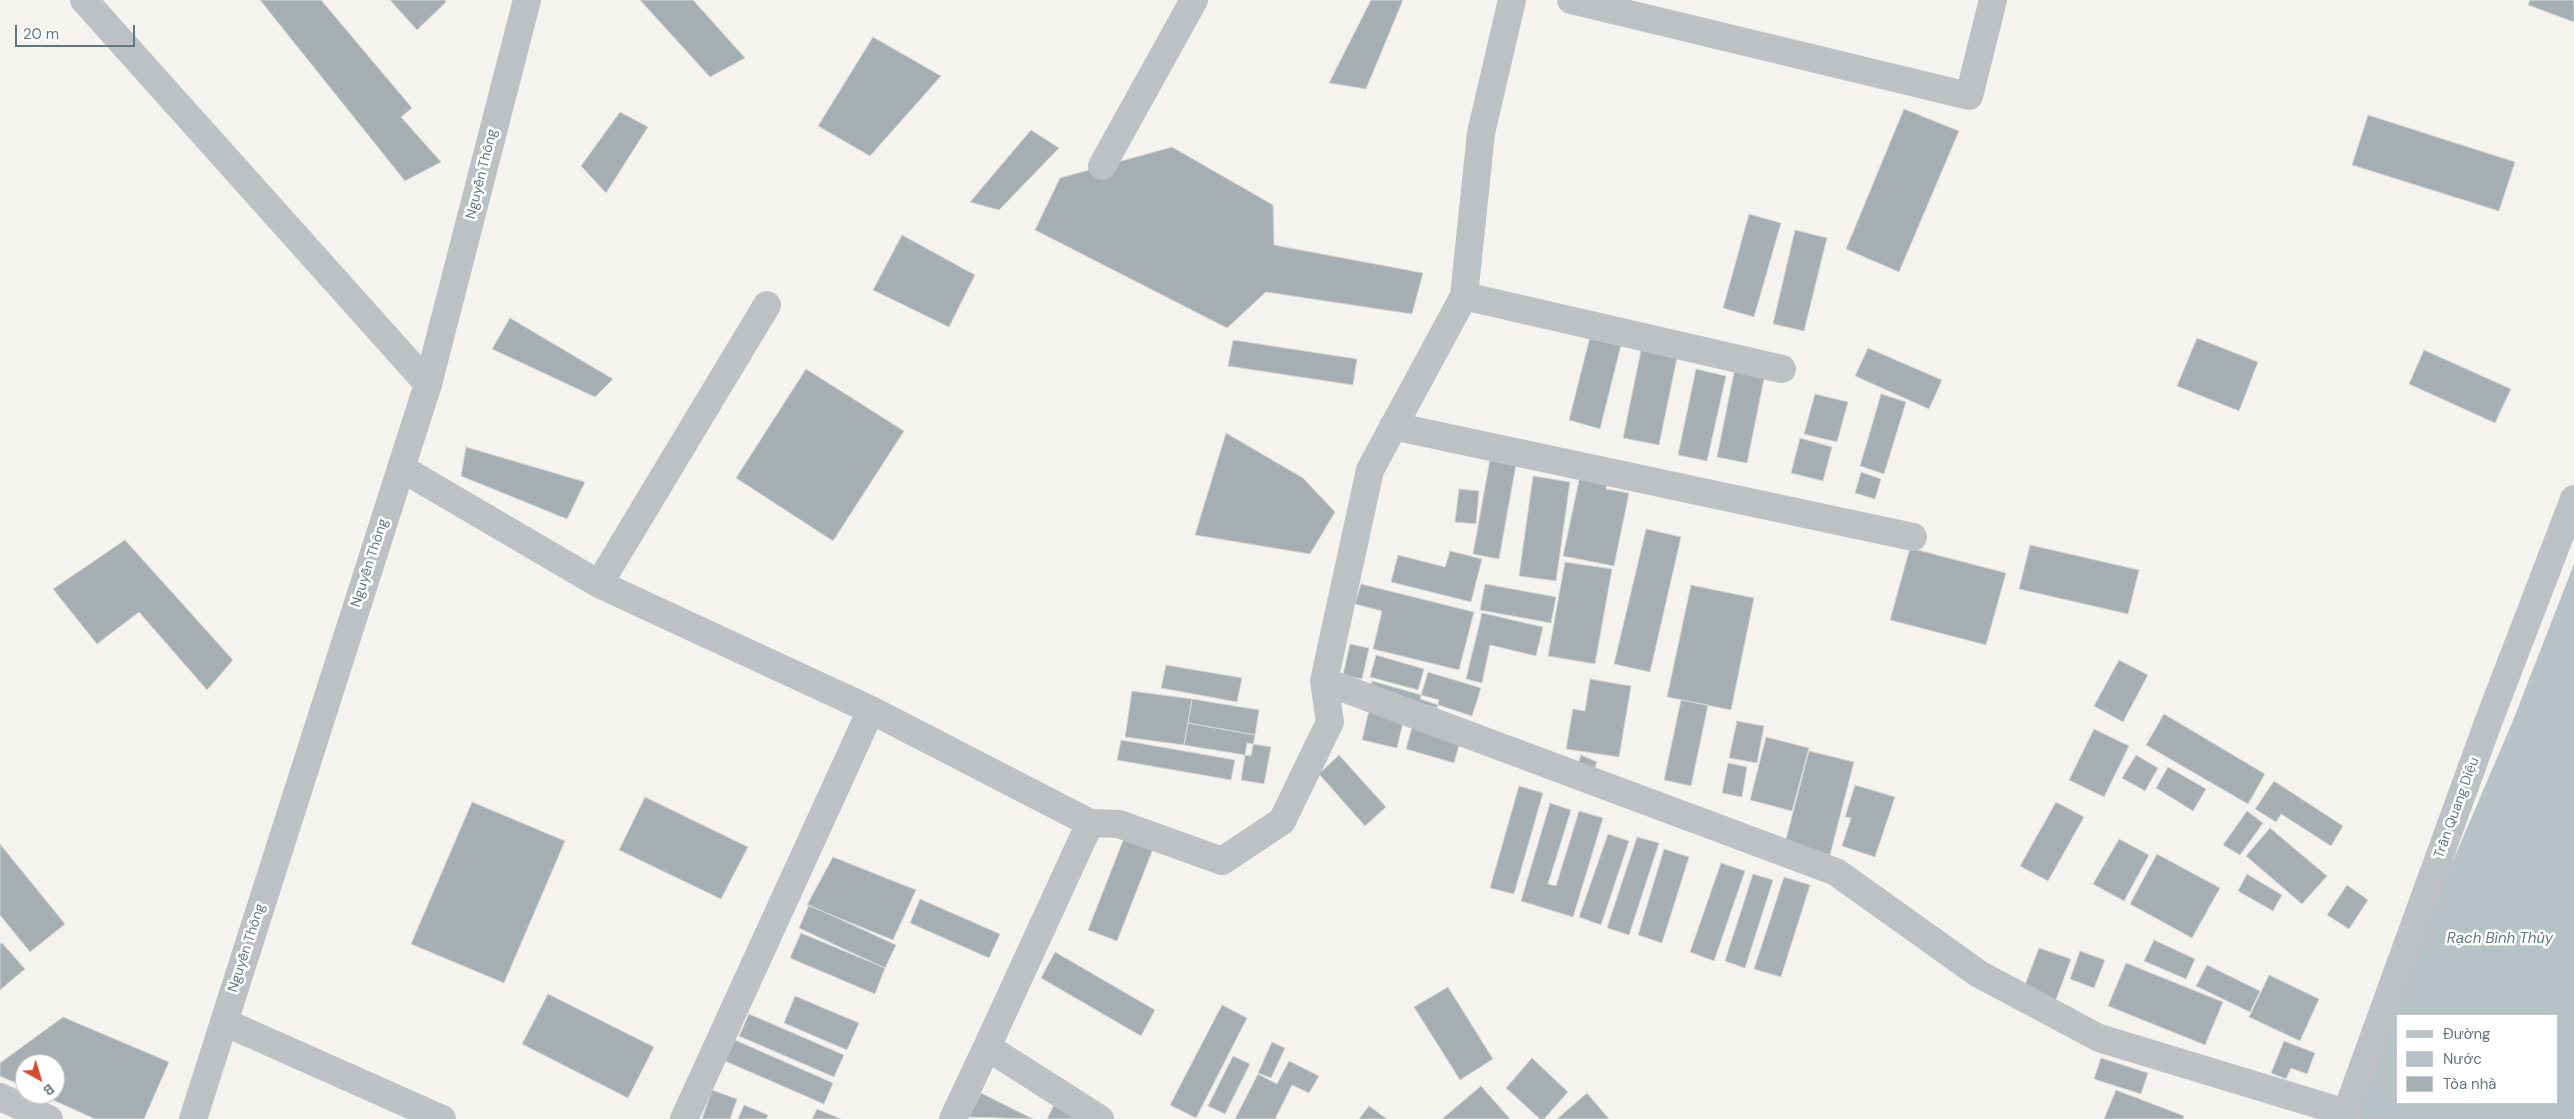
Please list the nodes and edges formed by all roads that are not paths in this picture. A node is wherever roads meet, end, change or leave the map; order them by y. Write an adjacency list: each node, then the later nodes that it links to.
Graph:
1 (84, 0): 12 (street)
2 (527, 0): 12 (street, Nguyễn Thông)
3 (1194, 0): 8 (street)
4 (1512, 0): 9 (street)
5 (1571, 0): 7 (street)
6 (1993, 0): 7 (street)
7 (1651, 10)
8 (1102, 166)
9 (1464, 296): 11 (street); 13 (street)
10 (767, 305): 17 (street)
11 (1782, 369)
12 (428, 384): 14 (street, Nguyễn Thông)
13 (1394, 426): 16 (street); 18 (street)
14 (401, 468): 17 (street); 21 (street, Nguyễn Thông)
15 (2574, 499): 24 (street, Trần Quang Diệu)
16 (1913, 537)
17 (599, 584): 19 (street)
18 (1324, 681): 20 (street); 24 (street)
19 (871, 710): 20 (street); 28 (street)
20 (1090, 823): 22 (street)
21 (224, 1022): 26 (street, Nguyễn Thông); 27 (street)
22 (987, 1047): 29 (street); 30 (street)
23 (0, 1097): 25 (street)
24 (2345, 1116)
25 (49, 1119)
26 (193, 1119)
27 (442, 1119)
28 (684, 1119)
29 (953, 1119)
30 (1100, 1119)

